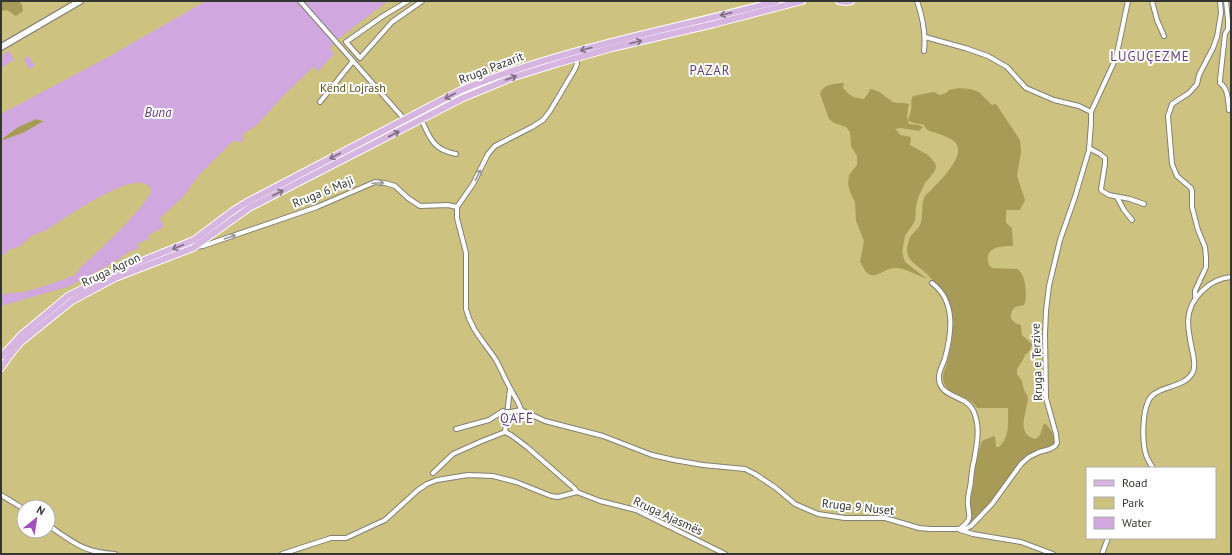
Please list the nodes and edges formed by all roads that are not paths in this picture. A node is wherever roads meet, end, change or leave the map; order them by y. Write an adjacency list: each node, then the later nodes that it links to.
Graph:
1 (80, 1): 17 (main road)
2 (300, 1): 20 (street)
3 (408, 1): 4 (street)
4 (422, 1)
5 (777, 1): 25 (main road, Rruga Pazarit, one-way to 25)
6 (802, 1): 19 (main road, Rruga Pazarit, one-way to 6)
7 (839, 1): 8 (main road)
8 (851, 1)
9 (917, 1): 16 (street)
10 (1128, 1): 23 (street)
11 (1152, 1): 15 (street)
12 (1220, 1): 37 (street)
13 (1226, 1): 14 (street)
14 (1229, 31): 22 (street)
15 (1164, 36)
16 (925, 37): 18 (street); 23 (street)
17 (1, 47)
18 (924, 51)
19 (576, 58): 24 (main road, Rruga Pazarit, one-way to 19); 30 (street, one-way to 19)
20 (353, 61): 21 (street); 25 (street)
21 (320, 102)
22 (1229, 110)
23 (1091, 112): 26 (street, Rruga e Terzive)
24 (421, 119): 27 (street); 32 (main road, Rruga Pazarit, one-way to 24)
25 (405, 120): 31 (main road, Rruga Pazarit, one-way to 31)
26 (1089, 148): 28 (street); 49 (street, Rruga e Terzive)
27 (456, 154)
28 (1117, 197): 29 (street); 33 (street)
29 (1144, 204)
30 (457, 207): 34 (street, Rruga 6 Maji, one-way to 30); 40 (street)
31 (234, 210): 38 (main road, Rruga Agron, one-way to 38)
32 (243, 211): 34 (main road, Rruga Agron)
33 (1132, 220)
34 (193, 248): 39 (main road, Rruga Agron)
35 (1231, 277): 37 (street)
36 (932, 282): 49 (street)
37 (1195, 297): 44 (street)
38 (1, 357)
39 (1, 368)
40 (510, 389): 41 (street); 43 (street)
41 (521, 410): 42 (street, bridge); 49 (street, Rruga 9 Nuset)
42 (456, 428)
43 (505, 432): 45 (street); 46 (street, Rruga Ajasmës)
44 (1152, 467)
45 (433, 473)
46 (577, 492): 53 (street); 54 (street, Rruga Ajasmës)
47 (2, 496): 48 (street)
48 (16, 504)
49 (958, 529): 55 (street)
50 (56, 530): 52 (street)
51 (1108, 539): 56 (street)
52 (115, 554)
53 (282, 554)
54 (725, 554)
55 (1053, 554)
56 (1102, 554)

